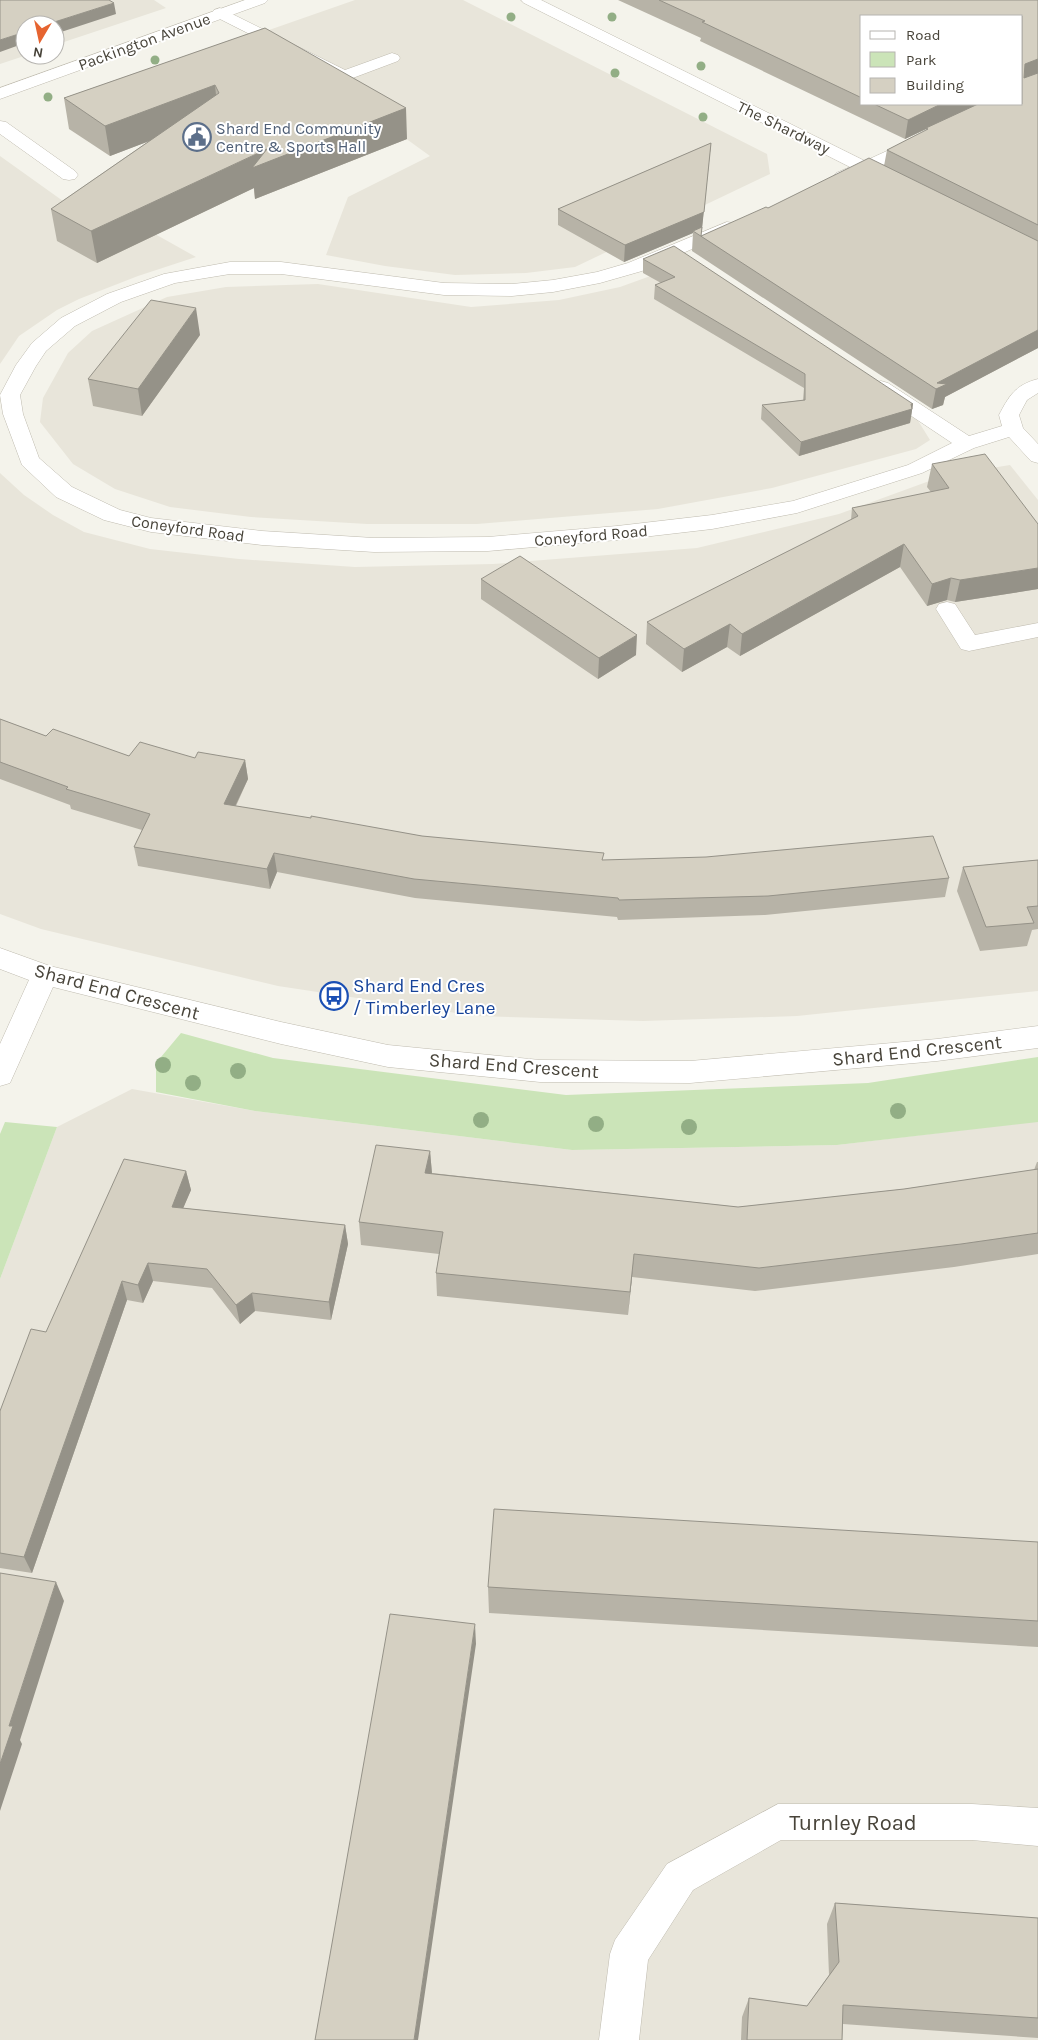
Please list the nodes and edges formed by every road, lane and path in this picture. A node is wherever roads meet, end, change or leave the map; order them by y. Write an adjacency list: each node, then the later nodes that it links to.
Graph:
1 (260, 0): 3 (street, Packington Avenue)
2 (529, 0): 8 (street, The Shardway)
3 (220, 14): 4 (street); 5 (street, Packington Avenue)
4 (392, 58)
5 (0, 94)
6 (0, 126): 9 (street)
7 (938, 134): 8 (street)
8 (865, 167): 10 (street, The Shardway); 11 (street)
9 (69, 175)
10 (891, 181)
11 (828, 183)
12 (746, 219): 16 (street, Coneyford Road)
13 (869, 379): 16 (street)
14 (1038, 385): 15 (street)
15 (1013, 428): 16 (street, Coneyford Road); 17 (street)
16 (967, 444)
17 (1038, 457)
18 (947, 609): 20 (street)
19 (1038, 630): 20 (street)
20 (969, 644): 21 (street)
21 (981, 664)
22 (0, 958): 23 (street, Shard End Crescent)
23 (45, 975): 24 (street, Shard End Crescent); 25 (street)
24 (1038, 1037)
25 (0, 1075)
26 (1038, 1827): 27 (street, Turnley Road)
27 (618, 2040)

